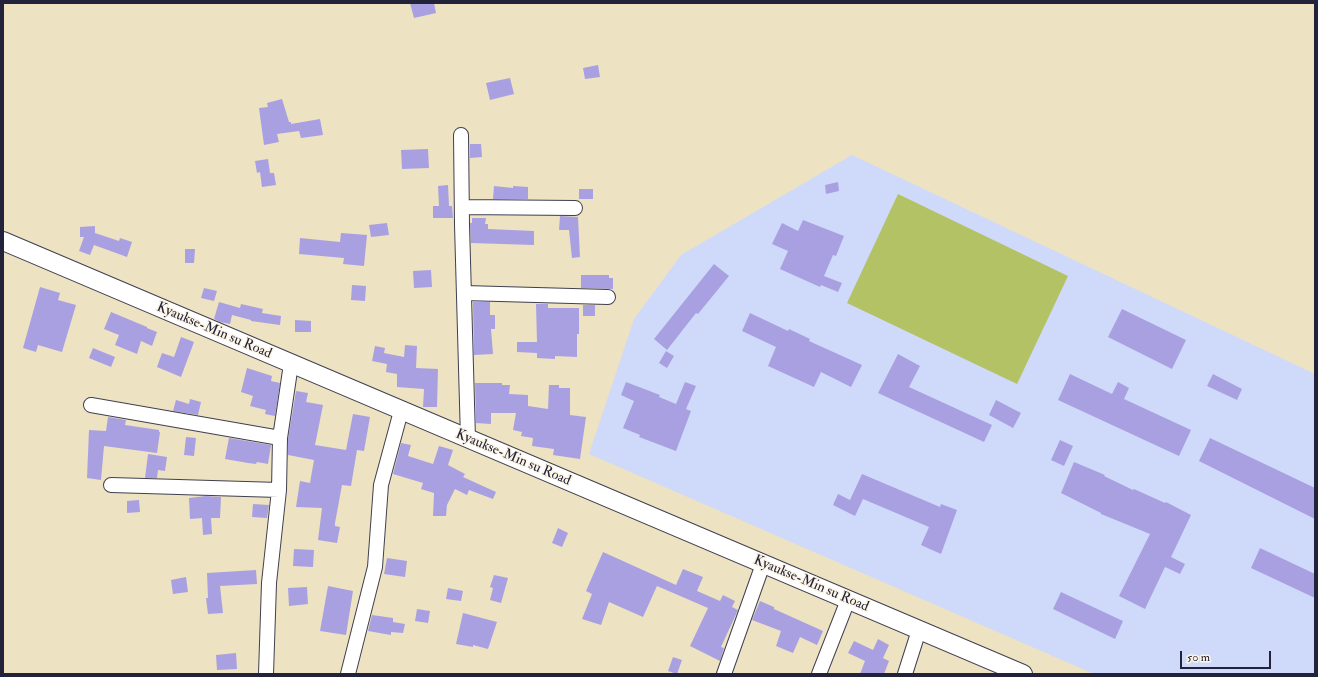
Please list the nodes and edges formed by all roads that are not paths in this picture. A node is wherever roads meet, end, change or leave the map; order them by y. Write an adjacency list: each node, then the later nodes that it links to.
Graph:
1 (461, 135): 2 (street)
2 (462, 207): 3 (street); 5 (street)
3 (575, 208)
4 (3, 241): 7 (street, Kyaukse-Min su Road)
5 (464, 293): 6 (street); 11 (street)
6 (608, 297)
7 (291, 364): 9 (street, Kyaukse-Min su Road); 10 (street)
8 (90, 404): 10 (street)
9 (401, 411): 11 (street, Kyaukse-Min su Road); 18 (street)
10 (280, 438): 13 (street)
11 (468, 439): 14 (street, Kyaukse-Min su Road)
12 (111, 484): 13 (street)
13 (279, 490): 17 (street)
14 (763, 564): 15 (street, Kyaukse-Min su Road); 19 (street)
15 (848, 600): 16 (street, Kyaukse-Min su Road); 20 (street)
16 (918, 630): 21 (street); 22 (street, Kyaukse-Min su Road)
17 (266, 674)
18 (348, 674)
19 (724, 674)
20 (819, 674)
21 (905, 674)
22 (1023, 674)

